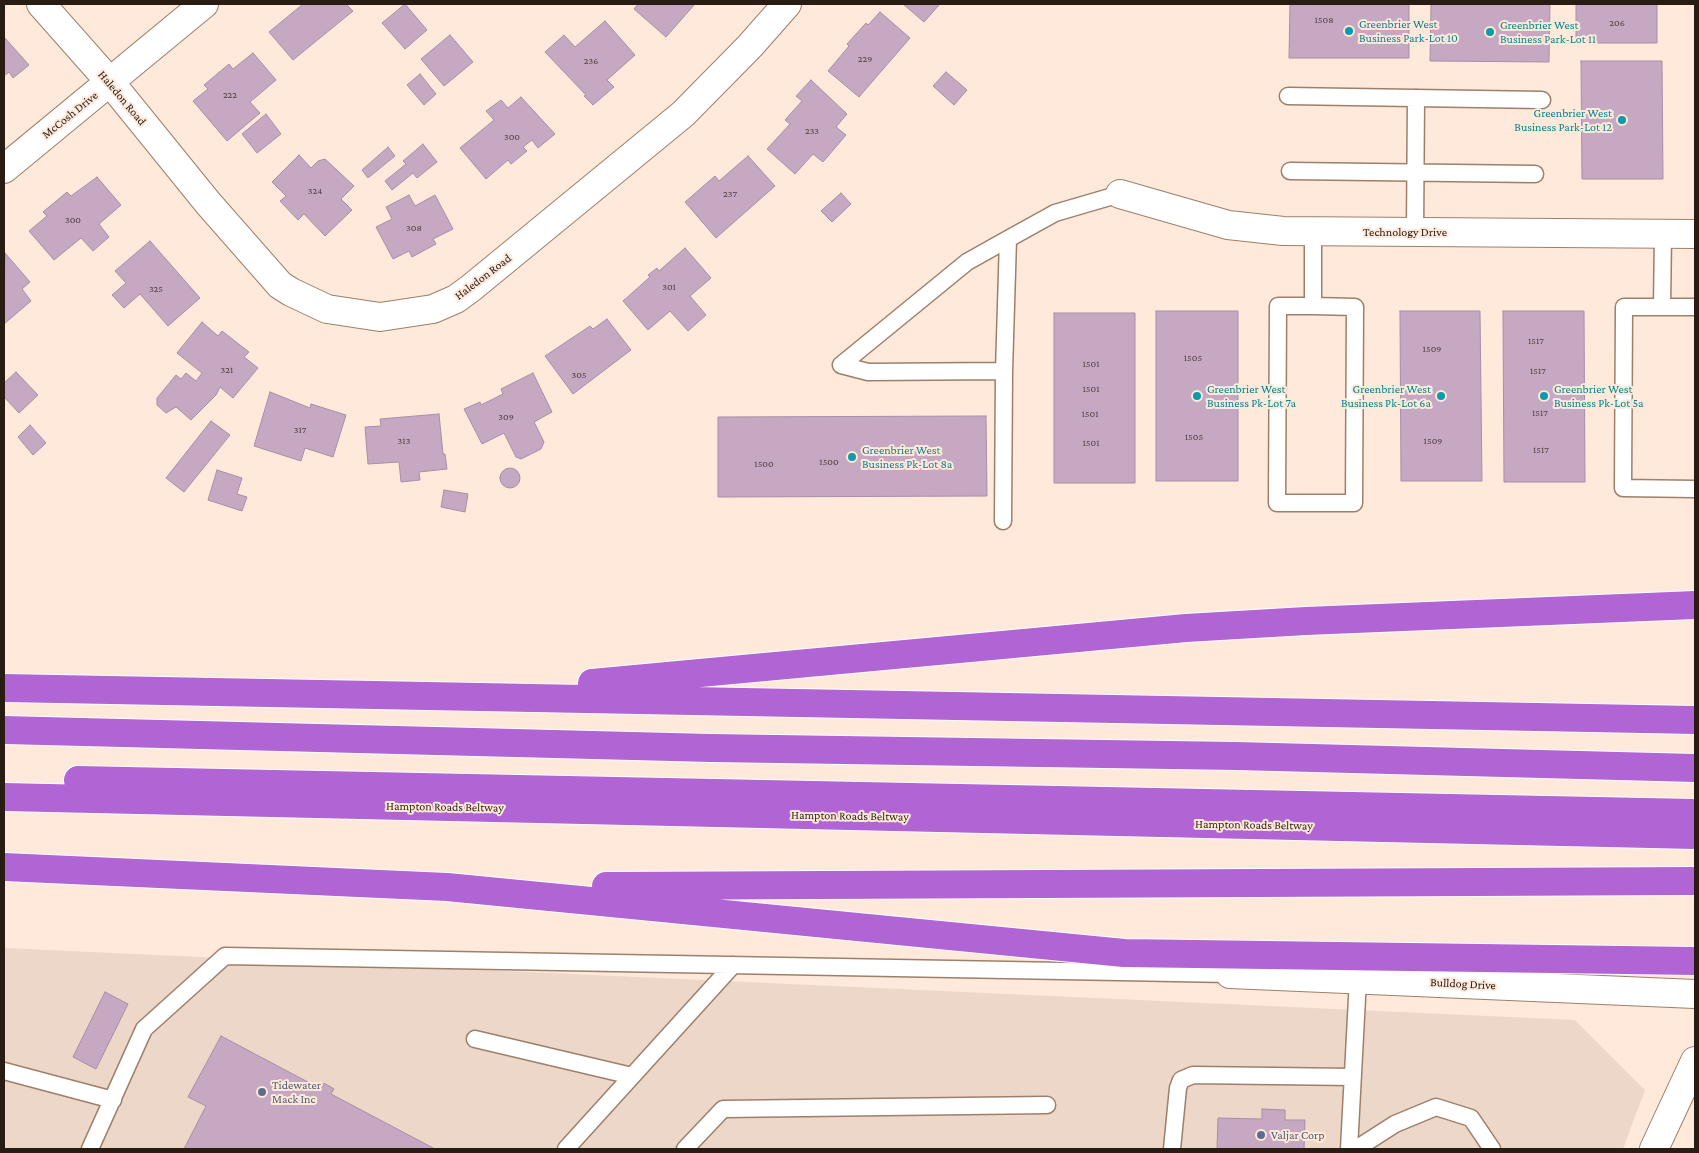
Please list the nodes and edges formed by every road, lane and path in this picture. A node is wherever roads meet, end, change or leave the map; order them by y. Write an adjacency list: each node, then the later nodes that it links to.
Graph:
1 (41, 4): 4 (street, Haledon Road)
2 (204, 4): 4 (street, McCosh Drive)
3 (787, 4): 4 (street, Haledon Road)
4 (110, 82): 8 (street, McCosh Drive)
5 (1288, 96): 6 (lane)
6 (1416, 98): 7 (lane); 10 (lane)
7 (1542, 100)
8 (4, 169)
9 (1290, 171): 10 (lane)
10 (1416, 173): 11 (lane); 14 (lane)
11 (1535, 174)
12 (1120, 194): 13 (street, Technology Drive); 17 (lane)
13 (1313, 231): 14 (street, Technology Drive); 18 (lane)
14 (1415, 232): 15 (street, Technology Drive)
15 (1662, 234): 16 (street, Technology Drive); 19 (lane)
16 (1695, 234)
17 (1008, 238): 21 (lane); 21 (lane)
18 (1312, 306): 18 (lane)
19 (1662, 307): 20 (lane); 22 (lane)
20 (1695, 307)
21 (1004, 371): 23 (lane)
22 (1695, 488)
23 (1003, 521)
24 (1689, 606): 26 (highway)
25 (4, 688): 26 (highway)
26 (457, 696): 27 (highway)
27 (1695, 720)
28 (4, 730): 29 (highway)
29 (1695, 768)
30 (4, 778): 32 (highway)
31 (4, 797): 33 (highway, Hampton Roads Beltway)
32 (1695, 813)
33 (1695, 835)
34 (4, 867): 36 (highway)
35 (1695, 881): 36 (highway)
36 (447, 887): 37 (highway)
37 (1695, 961)
38 (733, 965): 39 (lane); 45 (lane); 47 (lane)
39 (1230, 974): 40 (street, Bulldog Drive)
40 (1358, 979): 41 (street, Bulldog Drive); 46 (lane)
41 (1695, 994)
42 (476, 1039): 45 (lane)
43 (4, 1071): 47 (lane)
44 (1693, 1072): 56 (street)
45 (632, 1076): 50 (lane)
46 (1353, 1076): 52 (lane); 53 (lane)
47 (112, 1100): 49 (lane)
48 (1047, 1105): 51 (lane)
49 (90, 1149)
50 (566, 1149)
51 (686, 1149)
52 (1172, 1149)
53 (1349, 1149)
54 (1356, 1149): 55 (lane)
55 (1492, 1149)
56 (1654, 1149)

